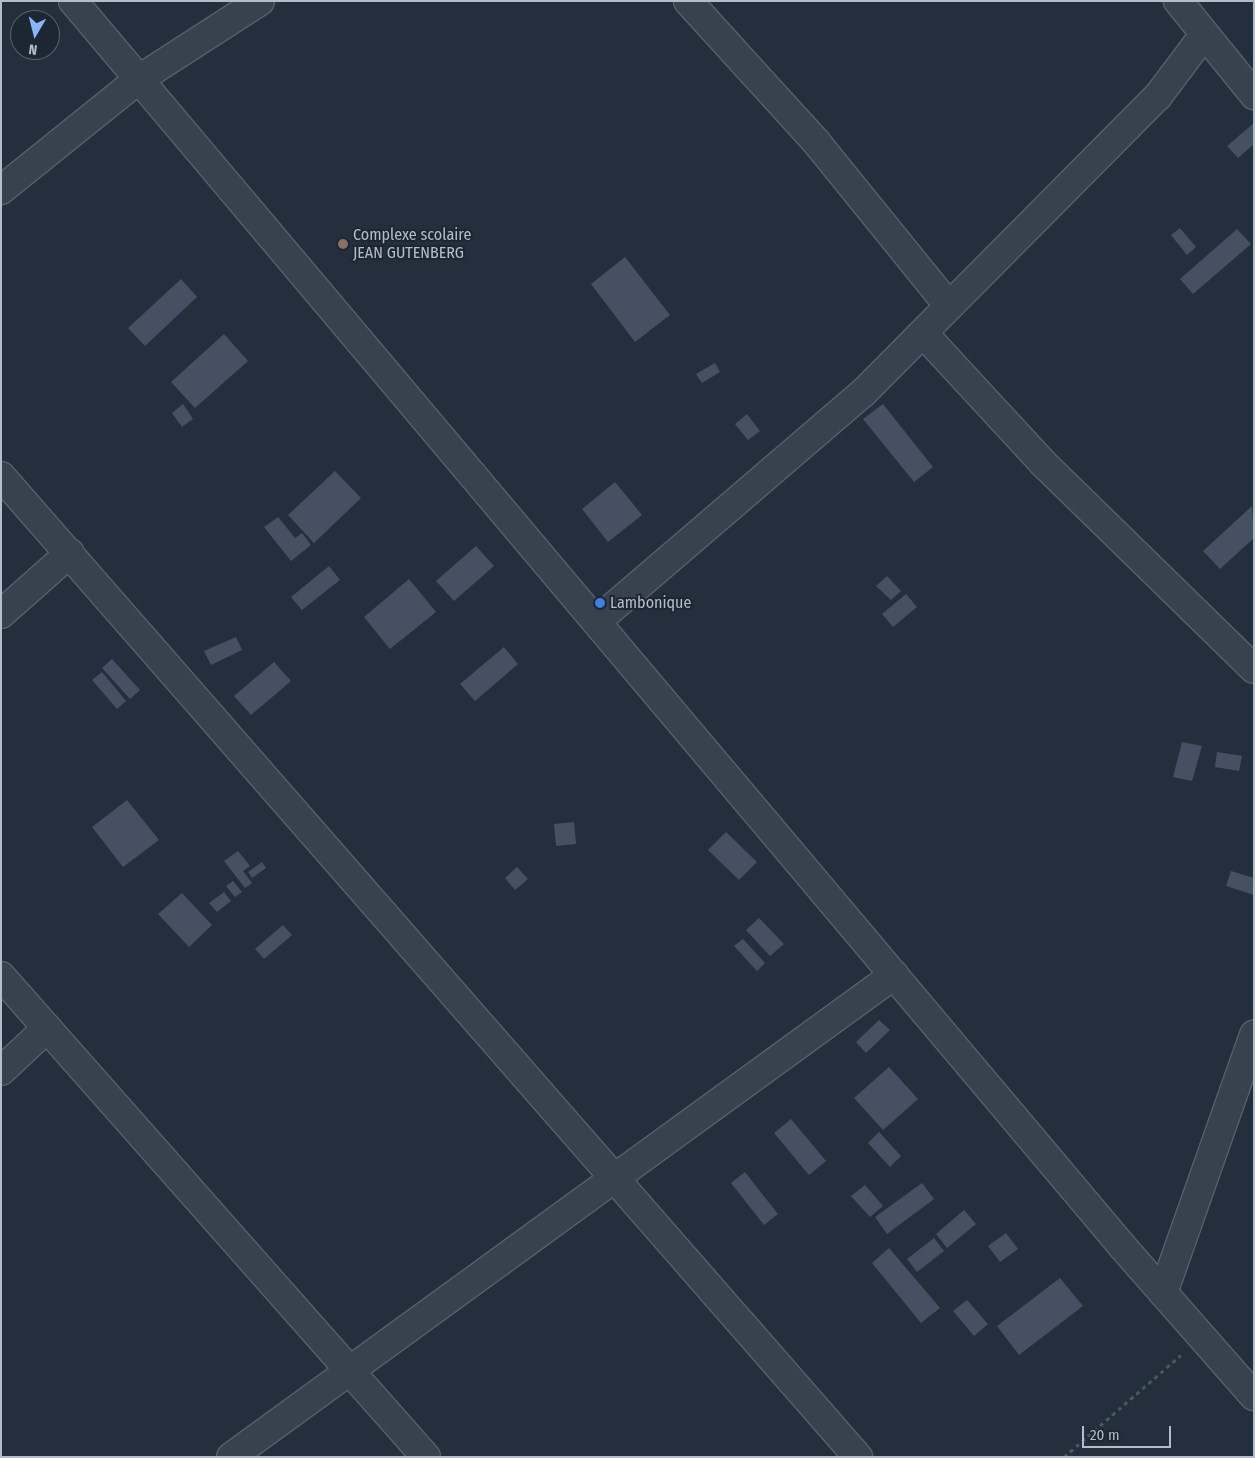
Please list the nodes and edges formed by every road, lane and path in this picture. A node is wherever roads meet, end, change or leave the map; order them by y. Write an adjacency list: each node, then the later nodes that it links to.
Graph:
1 (73, 1): 6 (street)
2 (260, 1): 6 (street)
3 (688, 1): 9 (street)
4 (1178, 1): 5 (street)
5 (1204, 35): 7 (street); 9 (street)
6 (138, 80): 8 (street); 14 (street)
7 (1254, 95)
8 (1, 190)
9 (949, 306): 10 (street)
10 (923, 333): 14 (street); 15 (street)
11 (1, 476): 12 (street)
12 (70, 553): 13 (street); 21 (street)
13 (1, 614)
14 (598, 620): 16 (street)
15 (1254, 669)
16 (894, 975): 21 (street); 22 (street)
17 (1, 976): 18 (street)
18 (47, 1028): 20 (street); 24 (street)
19 (1254, 1035): 22 (street)
20 (1, 1071)
21 (614, 1176): 24 (street); 28 (street)
22 (1163, 1293): 23 (street)
23 (1200, 1338): 25 (street); 29 (path)
24 (348, 1368): 26 (street); 27 (street)
25 (1254, 1396)
26 (231, 1457)
27 (426, 1457)
28 (858, 1457)
29 (1064, 1457)

